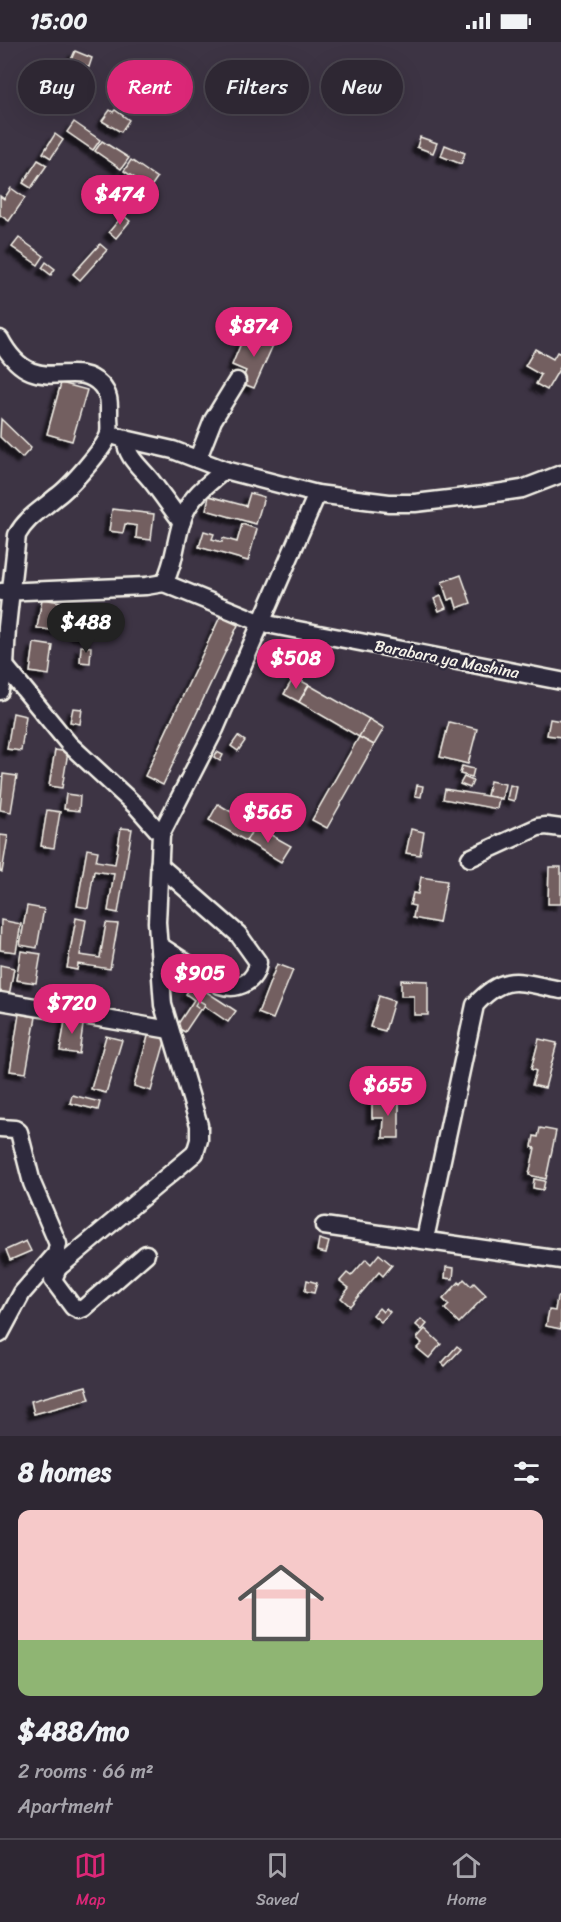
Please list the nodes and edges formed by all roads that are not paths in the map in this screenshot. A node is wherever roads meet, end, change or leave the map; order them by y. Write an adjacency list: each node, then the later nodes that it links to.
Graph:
1 (0, 339): 3 (street)
2 (237, 381): 4 (street)
3 (117, 436): 4 (street); 8 (street); 10 (street)
4 (198, 458): 5 (street)
5 (225, 470): 7 (street); 8 (street)
6 (561, 474): 7 (street)
7 (317, 494): 11 (street)
8 (182, 522): 9 (street)
9 (164, 583): 10 (street); 11 (street, Barabara ya Mashina)
10 (5, 592): 12 (street)
11 (262, 623): 13 (street, Barabara ya Mashina); 16 (street)
12 (6, 666): 14 (street); 16 (street)
13 (561, 681)
14 (0, 691)
15 (561, 828): 17 (street)
16 (161, 834): 18 (street)
17 (470, 858)
18 (159, 866): 19 (street); 19 (street)
19 (159, 945): 22 (street)
20 (561, 990): 25 (street)
21 (0, 1000): 22 (street)
22 (170, 1030): 28 (street)
23 (0, 1128): 28 (street)
24 (324, 1226): 25 (street)
25 (425, 1239): 27 (street)
26 (146, 1254): 28 (street)
27 (561, 1260)
28 (46, 1276): 29 (street)
29 (5, 1314): 30 (street)
30 (0, 1334)

